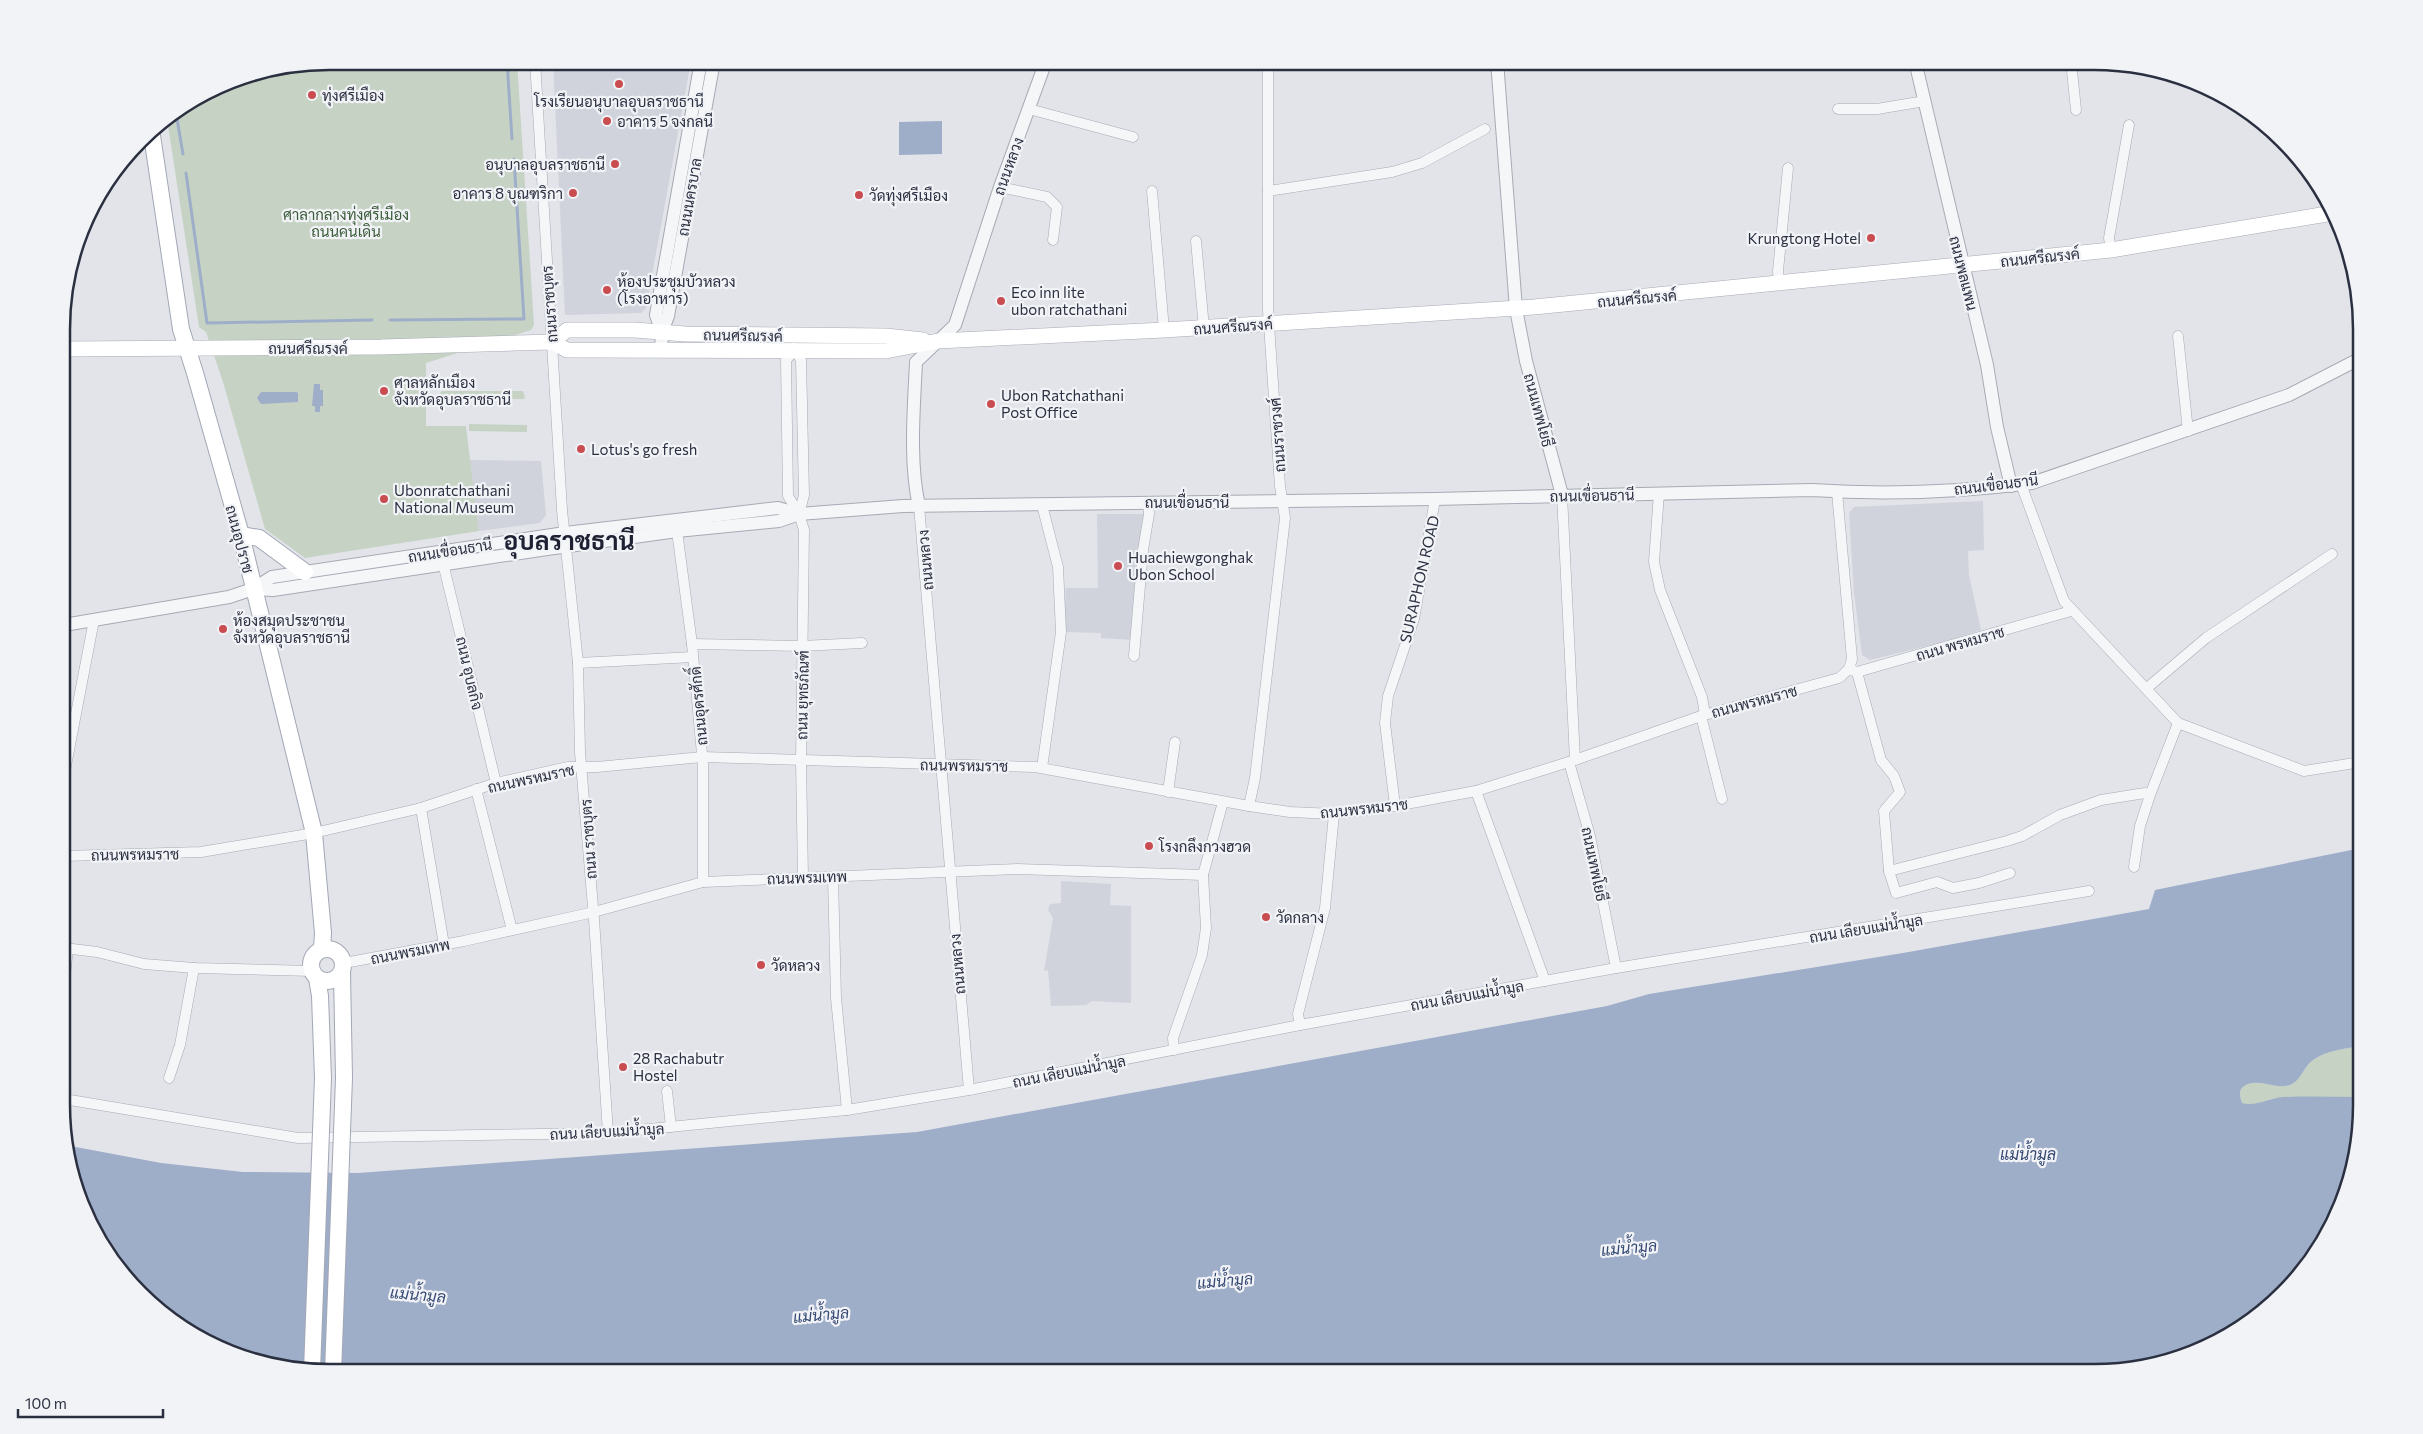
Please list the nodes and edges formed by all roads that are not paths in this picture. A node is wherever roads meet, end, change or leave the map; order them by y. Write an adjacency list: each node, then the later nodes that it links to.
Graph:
1 (536, 70): 36 (street, ถนนราชบุตร)
2 (700, 70): 15 (street, ถนนนครบาล)
3 (711, 70): 15 (street, ถนนนครบาล)
4 (1043, 70): 10 (street, ถนนหลวง)
5 (1268, 70): 21 (street, ถนนราชวงศ์)
6 (1498, 70): 28 (street, ถนนเทพโยธี)
7 (1917, 70): 9 (street, ถนนพลแพน)
8 (2072, 70): 12 (street)
9 (1925, 101): 11 (street); 26 (street, ถนนพลแพน)
10 (1029, 109): 16 (street); 19 (street, ถนนหลวง)
11 (1838, 109)
12 (2076, 110)
13 (2129, 125): 25 (street)
14 (1485, 128): 21 (street)
15 (694, 131): 32 (street, ถนนนครบาล)
16 (1133, 137)
17 (152, 140): 37 (main road, ถนนอุปราช)
18 (1788, 168): 27 (street)
19 (1000, 188): 23 (street); 35 (street, ถนนหลวง)
20 (1152, 191): 31 (street)
21 (1268, 191): 29 (street, ถนนราชวงศ์)
22 (2326, 214): 25 (main road, ถนนศรีณรงค์)
23 (1053, 240)
24 (1196, 241): 30 (street)
25 (2111, 250): 26 (main road, ถนนศรีณรงค์)
26 (1962, 265): 27 (main road, ถนนศรีณรงค์); 43 (street, ถนนพลแพน)
27 (1779, 284): 28 (main road, ถนนศรีณรงค์)
28 (1516, 309): 29 (main road, ถนนศรีณรงค์); 46 (street, ถนนเทพโยธี)
29 (1269, 323): 30 (main road, ถนนศรีณรงค์); 48 (street, ถนนราชวงศ์)
30 (1204, 328): 31 (main road, ถนนศรีณรงค์)
31 (1164, 330): 35 (main road, ถนนศรีณรงค์)
32 (662, 332): 33 (main road, ถนนศรีณรงค์); 36 (main road, ถนนศรีณรงค์); 39 (street, ถนนนครบาล)
33 (794, 336): 35 (main road, ถนนศรีณรงค์); 40 (street)
34 (2178, 336): 42 (street)
35 (938, 341): 40 (main road, ถนนศรีณรงค์); 51 (street, ถนนหลวง)
36 (552, 342): 37 (main road, ถนนศรีณรงค์); 39 (main road, ถนนศรีณรงค์); 54 (street, ถนนราชบุตร)
37 (187, 348): 38 (main road, ถนนศรีณรงค์); 55 (main road, ถนนอุปราช)
38 (70, 349)
39 (661, 350): 40 (main road, ถนนศรีณรงค์)
40 (794, 351): 52 (street); 52 (street)
41 (2353, 362): 42 (street, ถนนเขื่อนธานี)
42 (2188, 431): 43 (street, ถนนเขื่อนธานี)
43 (2016, 485): 44 (street, ถนนเขื่อนธานี); 61 (street)
44 (1837, 492): 45 (street, ถนนเขื่อนธานี); 70 (street)
45 (1659, 494): 46 (street, ถนนเขื่อนธานี); 72 (street)
46 (1562, 495): 47 (street, ถนนเขื่อนธานี); 78 (street, ถนนเทพโยธี)
47 (1435, 499): 48 (street, ถนนเขื่อนธานี); 91 (street, SURAPHON ROAD)
48 (1283, 501): 49 (street, ถนนเขื่อนธานี); 90 (street, ถนนราชวงศ์)
49 (1148, 502): 50 (street, ถนนเขื่อนธานี); 67 (street)
50 (1042, 505): 51 (street, ถนนเขื่อนธานี); 82 (street)
51 (919, 506): 52 (street, ถนนเขื่อนธานี); 80 (street, ถนนหลวง)
52 (799, 514): 53 (street, ถนนเขื่อนธานี); 66 (street, ถนน ยุทธภัณฑ์)
53 (676, 525): 54 (street, ถนนเขื่อนธานี); 56 (street, ถนนเขื่อนธานี); 65 (street, ถนนอุดรศักดิ์)
54 (565, 533): 56 (street, ถนนราชบุตร); 58 (street, ถนนเขื่อนธานี)
55 (241, 535): 59 (main road); 60 (main road, ถนนอุปราช)
56 (566, 546): 58 (street, ถนนเขื่อนธานี); 69 (street, ถนน ราชบุตร)
57 (2332, 554): 71 (street)
58 (442, 557): 59 (street, ถนนเขื่อนธานี); 60 (street, ถนนเขื่อนธานี); 83 (street, ถนน อุบลกิจ)
59 (306, 572): 60 (street, ถนนเขื่อนธานี)
60 (253, 589): 62 (street, ถนนเขื่อนธานี); 94 (main road, ถนนอุปราช)
61 (2071, 611): 70 (street, ถนน พรหมราช); 71 (street)
62 (94, 620): 63 (street, ถนนเขื่อนธานี); 74 (street)
63 (70, 624)
64 (862, 643): 66 (street)
65 (692, 644): 66 (street); 68 (street, ถนนอุดรศักดิ์)
66 (802, 646): 77 (street, ถนน ยุทธภัณฑ์)
67 (1134, 656)
68 (693, 657): 69 (street); 76 (street, ถนนอุดรศักดิ์)
69 (578, 663): 81 (street, ถนน ราชบุตร)
70 (1853, 670): 72 (street, ถนนพรหมราช); 97 (street)
71 (2147, 688): 73 (street)
72 (1703, 715): 78 (street, ถนนพรหมราช); 88 (street)
73 (2178, 722): 79 (street); 87 (street)
74 (70, 727)
75 (1175, 742): 86 (street)
76 (702, 757): 77 (street, ถนนพรหมราช); 81 (street, ถนนพรหมราช); 103 (street, ถนนอุดรศักดิ์)
77 (801, 761): 80 (street, ถนนพรหมราช); 101 (street, ถนน ยุทธภัณฑ์)
78 (1572, 761): 85 (street, ถนนพรหมราช); 112 (street, ถนนเทพโยธี)
79 (2353, 763)
80 (942, 766): 82 (street, ถนนพรหมราช); 98 (street, ถนนหลวง)
81 (583, 767): 83 (street, ถนนพรหมราช); 105 (street, ถนน ราชบุตร)
82 (1042, 768): 86 (street, ถนนพรหมราช)
83 (496, 783): 84 (street, ถนนพรหมราช)
84 (476, 789): 92 (street, ถนนพรหมราช); 106 (street)
85 (1476, 791): 91 (street, ถนนพรหมราช); 114 (street)
86 (1168, 792): 89 (street, ถนนพรหมราช)
87 (2150, 795): 96 (street); 97 (street)
88 (1722, 799)
89 (1224, 802): 90 (street, ถนนพรหมราช); 100 (street)
90 (1249, 806): 93 (street, ถนนพรหมราช)
91 (1395, 806): 93 (street, ถนนพรหมราช)
92 (421, 808): 94 (street, ถนนพรหมราช); 107 (street)
93 (1334, 814): 115 (street)
94 (314, 833): 95 (street, ถนนพรหมราช); 109 (main road, ถนนอุปราช)
95 (70, 856)
96 (2134, 867)
97 (1889, 871): 99 (street)
98 (949, 872): 100 (street, ถนนพรมเทพ); 102 (street, ถนนพรมเทพ); 118 (street, ถนนหลวง)
99 (2010, 873)
100 (1203, 876): 116 (street)
101 (803, 877): 102 (street, ถนนพรมเทพ); 103 (street, ถนนพรมเทพ)
102 (833, 877): 121 (street)
103 (703, 882): 105 (street, ถนนพรมเทพ)
104 (2089, 891): 112 (street, ถนน เลียบแม่น้ำมูล)
105 (594, 912): 106 (street, ถนนพรมเทพ); 123 (street, ถนน ราชบุตร)
106 (512, 930): 107 (street, ถนนพรมเทพ)
107 (444, 945): 111 (street, ถนนพรมเทพ)
108 (70, 949): 110 (street)
109 (322, 949): 111 (main road); 113 (main road)
110 (194, 968): 113 (street); 117 (street)
111 (343, 968): 113 (main road); 125 (main road, bridge)
112 (1616, 968): 114 (street, ถนน เลียบแม่น้ำมูล)
113 (314, 975): 124 (main road, bridge)
114 (1545, 981): 115 (street, ถนน เลียบแม่น้ำมูล)
115 (1300, 1025): 116 (street, ถนน เลียบแม่น้ำมูล)
116 (1174, 1050): 118 (street, ถนน เลียบแม่น้ำมูล)
117 (169, 1078)
118 (969, 1090): 121 (street, ถนน เลียบแม่น้ำมูล)
119 (666, 1091): 122 (street)
120 (70, 1101): 123 (street, ถนน เลียบแม่น้ำมูล)
121 (847, 1110): 122 (street, ถนน เลียบแม่น้ำมูล)
122 (671, 1127): 123 (street, ถนน เลียบแม่น้ำมูล)
123 (608, 1133)
124 (312, 1363)
125 (333, 1364)

